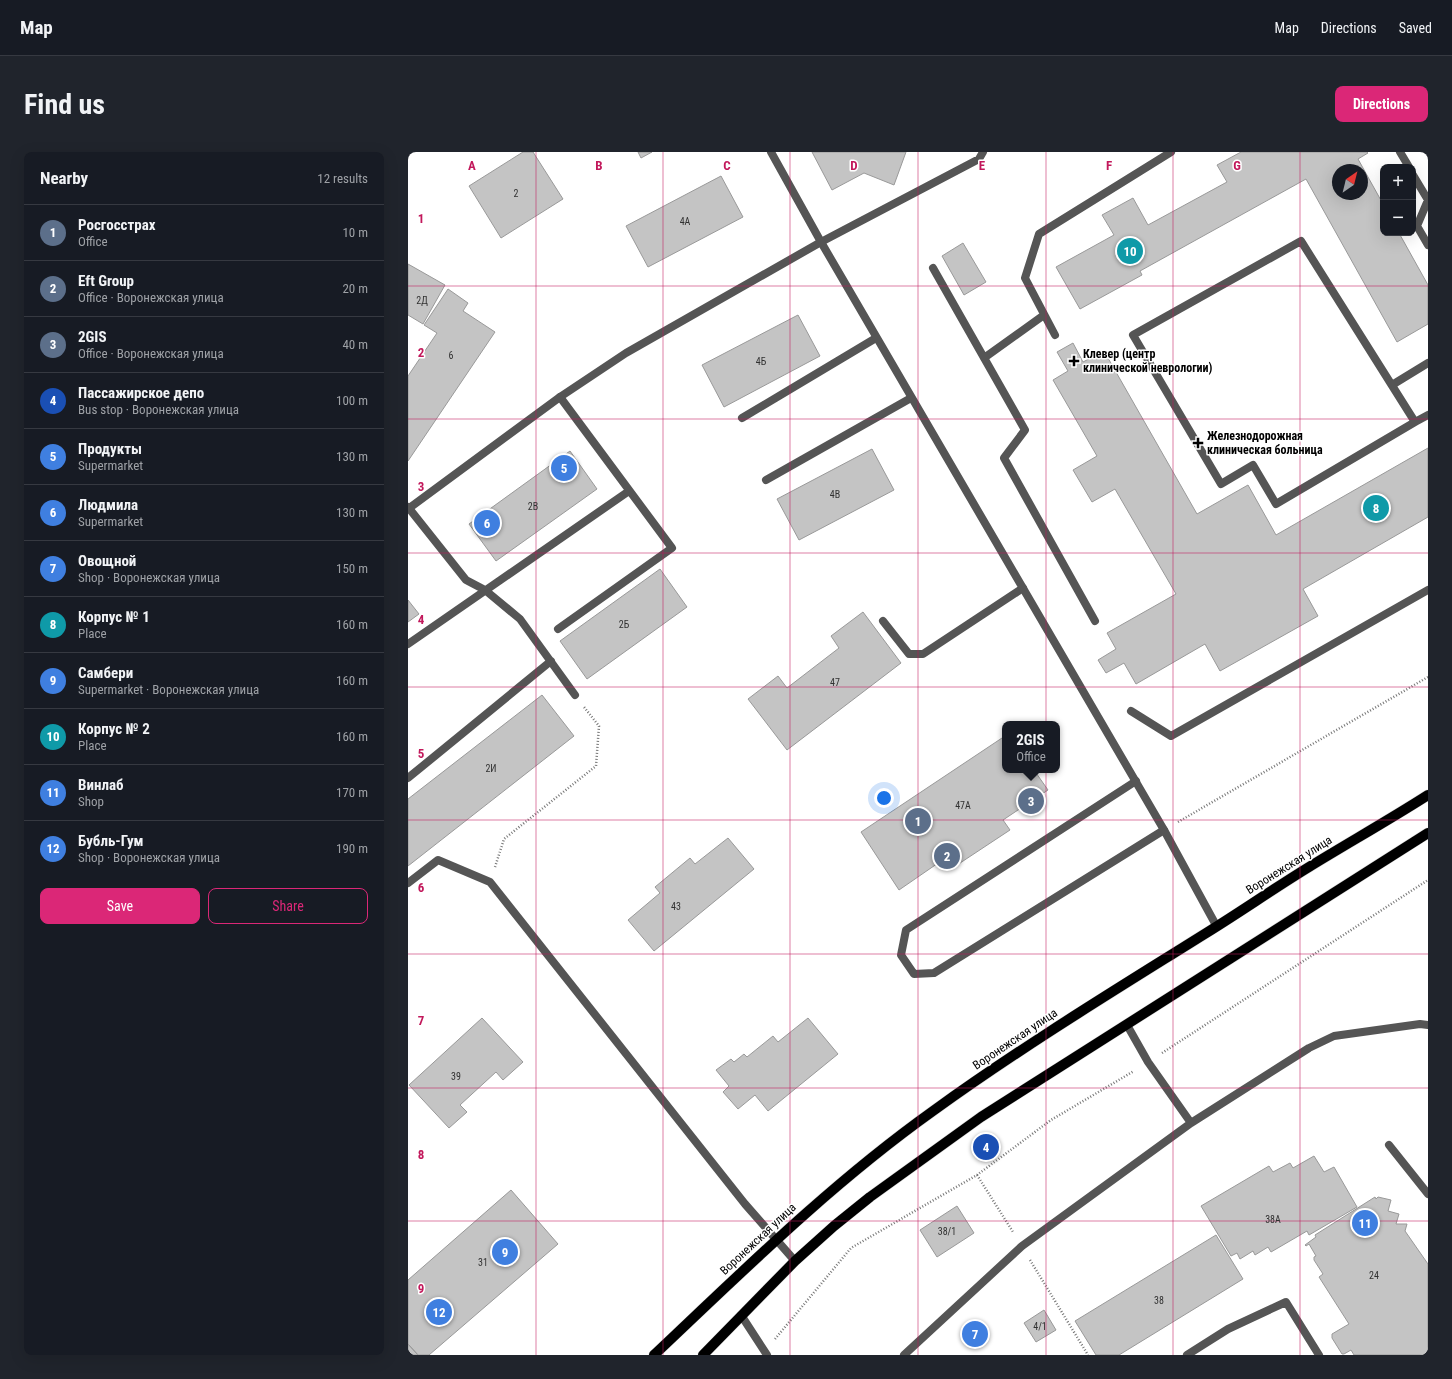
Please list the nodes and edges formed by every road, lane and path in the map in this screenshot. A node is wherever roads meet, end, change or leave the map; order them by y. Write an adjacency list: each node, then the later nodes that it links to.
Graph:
1 (771, 152): 8 (street)
2 (983, 152): 8 (street)
3 (1171, 152): 11 (street)
4 (1400, 152): 5 (street)
5 (1407, 164)
6 (1416, 180): 7 (street)
7 (1428, 200): 9 (street)
8 (821, 242): 13 (street); 17 (street)
9 (1428, 245)
10 (933, 268): 14 (street)
11 (1044, 315): 12 (street); 14 (street)
12 (1055, 335)
13 (876, 338): 18 (street); 20 (street)
14 (984, 358): 29 (street)
15 (1428, 363): 16 (street)
16 (1392, 385): 21 (street); 21 (street)
17 (560, 397): 23 (street); 24 (street)
18 (911, 398): 22 (street); 25 (street)
19 (1428, 415): 21 (street)
20 (742, 418)
21 (1415, 422)
22 (766, 480)
23 (629, 491): 26 (street); 30 (street)
24 (409, 508): 26 (street)
25 (1023, 588): 28 (street); 37 (street)
26 (485, 590): 31 (street); 32 (street)
27 (1428, 590): 35 (street)
28 (882, 621)
29 (1095, 621)
30 (558, 629)
31 (408, 644)
32 (551, 661): 34 (street); 36 (street)
33 (1428, 677): 39 (path)
34 (575, 695): 42 (path)
35 (1131, 711)
36 (408, 778)
37 (1136, 781): 39 (street); 39 (street)
38 (1428, 795): 44 (main road, Воронежская улица)
39 (1164, 830): 44 (street)
40 (1428, 833): 45 (main road)
41 (1428, 880): 47 (path)
42 (490, 882): 43 (street); 52 (street)
43 (408, 883)
44 (1217, 927): 52 (main road, Воронежская улица)
45 (1127, 1025): 47 (street); 54 (main road)
46 (1428, 1025): 48 (street)
47 (1148, 1062): 48 (street); 50 (path)
48 (1191, 1123): 53 (street)
49 (1389, 1145): 51 (street)
50 (977, 1176): 53 (path); 56 (path)
51 (1428, 1194)
52 (776, 1239): 54 (street); 57 (main road, Воронежская улица)
53 (1022, 1246): 59 (street); 60 (path)
54 (795, 1261): 55 (main road)
55 (741, 1315): 56 (street); 58 (main road)
56 (766, 1354)
57 (654, 1355)
58 (703, 1355)
59 (904, 1355)
60 (1088, 1355)
61 (1187, 1355): 62 (street)
62 (1319, 1355)

